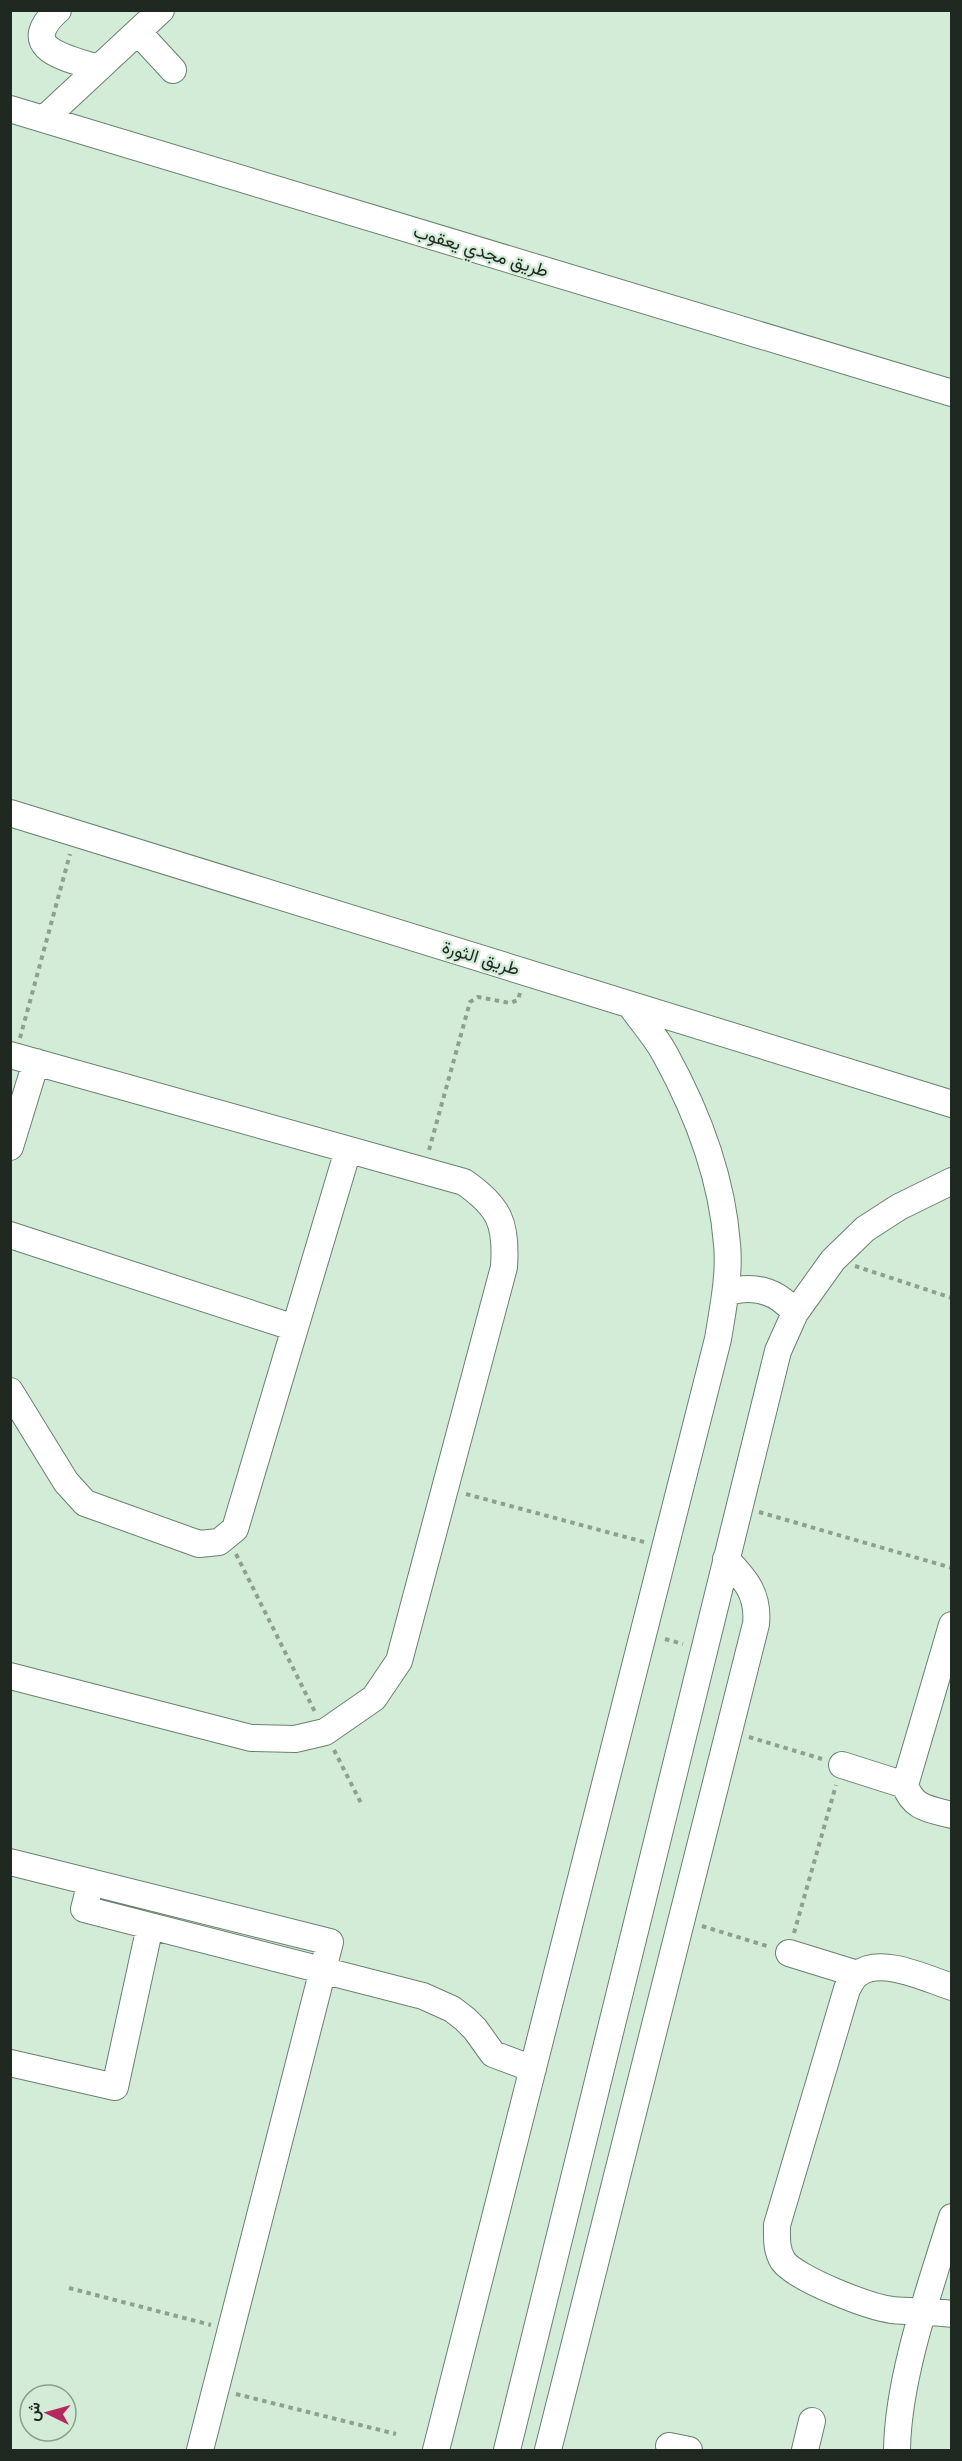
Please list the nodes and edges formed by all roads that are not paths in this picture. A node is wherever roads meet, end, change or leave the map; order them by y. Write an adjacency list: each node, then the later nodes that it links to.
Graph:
1 (58, 10): 4 (street)
2 (161, 10): 3 (street)
3 (138, 32): 4 (street); 5 (street)
4 (98, 68): 7 (street)
5 (173, 70)
6 (10, 109): 7 (street, طريق مجدي يعقوب)
7 (44, 119): 8 (street, طريق مجدي يعقوب)
8 (951, 393)
9 (10, 813): 10 (street, طريق الثورة)
10 (631, 1006): 12 (street, طريق الثورة); 17 (street)
11 (20, 1057): 13 (street); 14 (street)
12 (951, 1104)
13 (10, 1147)
14 (348, 1150): 19 (street); 23 (street)
15 (951, 1180): 18 (street)
16 (10, 1235): 19 (street)
17 (726, 1293): 18 (street); 35 (street)
18 (795, 1313): 21 (street)
19 (295, 1328): 20 (street)
20 (10, 1391)
21 (726, 1558): 42 (street); 43 (street)
22 (951, 1625): 25 (street)
23 (10, 1676)
24 (842, 1766): 25 (street)
25 (905, 1785): 26 (street)
26 (951, 1815)
27 (10, 1862): 28 (street)
28 (91, 1882): 29 (street); 31 (street)
29 (150, 1926): 31 (street); 34 (street)
30 (789, 1953): 32 (street)
31 (324, 1971): 35 (street); 40 (street)
32 (857, 1974): 33 (street); 37 (street)
33 (951, 1987)
34 (10, 2062)
35 (532, 2069): 41 (street)
36 (951, 2217): 37 (street)
37 (923, 2312): 38 (street); 45 (street)
38 (951, 2314)
39 (812, 2421): 44 (street)
40 (199, 2449)
41 (436, 2451)
42 (507, 2451)
43 (548, 2451)
44 (806, 2451)
45 (897, 2451)

